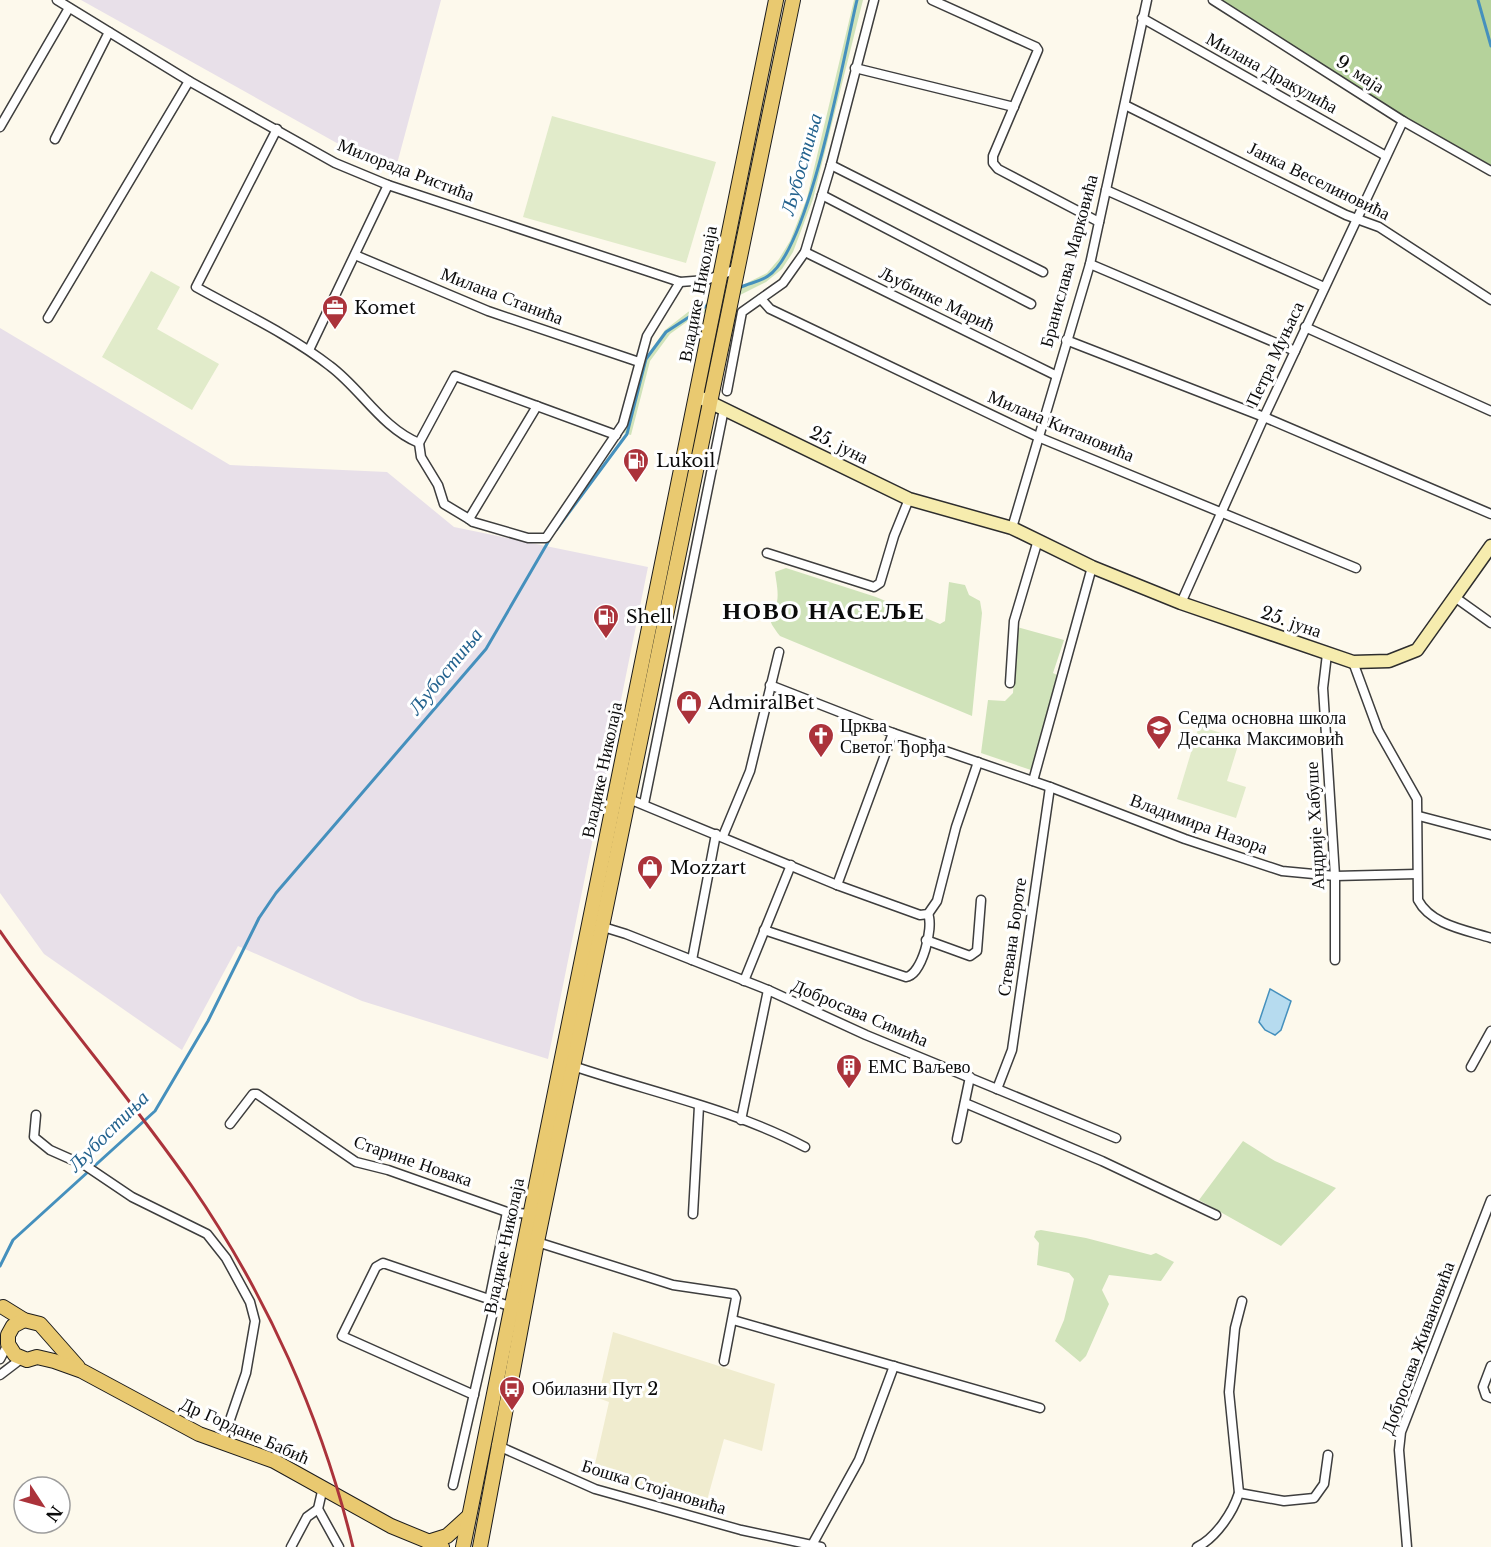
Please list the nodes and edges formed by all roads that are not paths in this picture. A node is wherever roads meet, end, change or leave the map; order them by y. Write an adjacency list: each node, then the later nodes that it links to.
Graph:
1 (57, 0): 8 (street, Милорада Ристића)
2 (776, 0): 32 (main road, Владике Николаја)
3 (793, 0): 31 (main road, Владике Николаја)
4 (874, 0): 11 (street)
5 (932, 0): 14 (street)
6 (1147, 0): 9 (street, Бранислава Марковића)
7 (1213, 0): 15 (street, 9. маја)
8 (69, 8): 10 (street, Милорада Ристића); 16 (street)
9 (1142, 18): 13 (street, Бранислава Марковића); 19 (street, Милана Дракулића)
10 (109, 32): 12 (street, Милорада Ристића); 18 (street)
11 (855, 68): 14 (street); 20 (street)
12 (189, 81): 17 (street, Милорада Ристића); 38 (street)
13 (1125, 105): 23 (street, Бранислава Марковића); 25 (street, Јанка Веселиновића)
14 (1014, 107): 26 (street)
15 (1403, 121): 19 (street, Петра Муњаса); 21 (street, 9. маја)
16 (0, 127)
17 (277, 129): 22 (street, Милорада Ристића); 41 (street)
18 (55, 139)
19 (1386, 156): 25 (street, Петра Муњаса)
20 (831, 165): 24 (street); 30 (street)
21 (1491, 171)
22 (388, 185): 28 (street); 33 (street, Милорада Ристића)
23 (1106, 190): 26 (street, Бранислава Марковића); 34 (street)
24 (822, 195): 27 (street); 37 (street)
25 (1356, 219): 34 (street, Петра Муњаса); 36 (street, Јанка Веселиновића)
26 (1099, 222): 29 (street, Бранислава Марковића)
27 (804, 252): 35 (street); 44 (street, Љубинке Марић)
28 (355, 255): 41 (street); 43 (street, Милана Станића)
29 (1089, 264): 40 (street, Бранислава Марковића); 42 (street)
30 (1043, 272)
31 (736, 275): 32 (street, Милорада Ристића); 47 (main road, Владике Николаја)
32 (718, 280): 33 (street, Милорада Ристића); 46 (main road, Владике Николаја)
33 (680, 282): 43 (street)
34 (1324, 287): 39 (street, Петра Муњаса)
35 (761, 299): 45 (street); 53 (street, Милана Китановића)
36 (1491, 300)
37 (1031, 304)
38 (48, 318)
39 (1305, 327): 42 (street, Петра Муњаса); 50 (street)
40 (1066, 340): 44 (street, Бранислава Марковића); 51 (street)
41 (309, 350): 54 (street)
42 (1295, 351): 51 (street, Петра Муњаса)
43 (639, 362): 52 (street)
44 (1055, 375): 53 (street, Бранислава Марковића)
45 (727, 391)
46 (697, 396): 47 (street, 25. јуна); 88 (main road, Владике Николаја)
47 (711, 402): 49 (street, 25. јуна); 77 (main road, Владике Николаја)
48 (537, 406): 52 (street); 54 (street); 58 (street)
49 (724, 409): 55 (street, 25. јуна); 78 (street)
50 (1491, 411)
51 (1264, 417): 56 (street, Петра Муњаса); 57 (street)
52 (616, 435): 58 (street)
53 (1038, 437): 56 (street, Милана Китановића); 59 (street, Бранислава Марковића)
54 (419, 443): 58 (street)
55 (909, 499): 59 (street, 25. јуна); 62 (street)
56 (1222, 511): 64 (street, Милана Китановића); 66 (street, Петра Муњаса)
57 (1491, 514)
58 (468, 519)
59 (1012, 528): 60 (street, 25. јуна)
60 (1038, 540): 63 (street, 25. јуна); 71 (street)
61 (1491, 546): 65 (street, 25. јуна)
62 (767, 554)
63 (1092, 567): 66 (street, 25. јуна); 75 (street)
64 (1356, 568)
65 (1456, 598): 67 (street); 70 (street, 25. јуна)
66 (1181, 603): 69 (street, 25. јуна)
67 (1491, 623)
68 (779, 652): 72 (street)
69 (1327, 654): 70 (street, 25. јуна); 84 (street, Андрије Хабуше)
70 (1353, 662): 79 (street)
71 (1010, 683)
72 (770, 685): 73 (street, Владимира Назора); 81 (street)
73 (893, 733): 74 (street, Владимира Назора); 85 (street)
74 (978, 762): 75 (street, Владимира Назора); 87 (street)
75 (1033, 781): 76 (street, Владимира Назора)
76 (1050, 787): 84 (street, Владимира Назора); 100 (street, Стевана Бороте)
77 (629, 799): 78 (street); 88 (main road, Владике Николаја)
78 (644, 804): 81 (street)
79 (1419, 816): 80 (street); 83 (street)
80 (1490, 832)
81 (720, 835): 82 (street); 92 (street)
82 (791, 865): 85 (street); 89 (street)
83 (1417, 874): 84 (street, Владимира Назора); 90 (street)
84 (1335, 876): 93 (street, Андрије Хабуше)
85 (837, 885): 87 (street)
86 (981, 900): 91 (street)
87 (928, 914): 91 (street)
88 (596, 926): 92 (street, Добросава Симића); 97 (main road, Владике Николаја); 111 (main road, Владике Николаја)
89 (764, 930): 91 (street); 94 (street)
90 (1491, 938)
91 (926, 940)
92 (692, 960): 94 (street, Добросава Симића)
93 (1335, 960)
94 (744, 981): 95 (street, Добросава Симића)
95 (768, 990): 99 (street, Добросава Симића); 104 (street)
96 (1491, 1031): 98 (street)
97 (573, 1066): 102 (street); 114 (main road, Владике Николаја)
98 (1471, 1067)
99 (970, 1077): 100 (street, Добросава Симића); 101 (street)
100 (997, 1089): 106 (street, Добросава Симића)
101 (965, 1103): 107 (street); 113 (street)
102 (699, 1106): 104 (street); 112 (street)
103 (36, 1115): 135 (street)
104 (741, 1120): 108 (street)
105 (230, 1124): 110 (street, Старине Новака)
106 (1116, 1138)
107 (957, 1139)
108 (805, 1147)
109 (1491, 1200): 151 (street, Добросава Живановића)
110 (507, 1212): 111 (street, Старине Новака); 116 (street)
111 (529, 1214): 116 (main road, Владике Николаја)
112 (693, 1214)
113 (1216, 1215)
114 (537, 1242): 119 (street); 136 (main road, Владике Николаја)
115 (1242, 1301): 140 (street)
116 (498, 1304): 130 (street); 130 (street); 134 (main road, Владике Николаја)
117 (1, 1305): 118 (main road); 121 (main road)
118 (24, 1320): 120 (main road); 121 (main road)
119 (733, 1320): 125 (street); 126 (street)
120 (47, 1334): 122 (main road); 128 (main road)
121 (9, 1337): 123 (street); 124 (main road)
122 (37, 1357): 124 (main road); 128 (main road)
123 (0, 1359)
124 (21, 1359): 129 (street)
125 (724, 1361)
126 (894, 1366): 132 (street); 144 (street)
127 (1491, 1366): 131 (street)
128 (82, 1371): 135 (main road, Др Гордане Бабић)
129 (0, 1375)
130 (474, 1395): 133 (street)
131 (1491, 1398)
132 (1040, 1408)
133 (468, 1427): 134 (street, Бошка Стојановића); 138 (street)
134 (485, 1435): 136 (street, Бошка Стојановића); 142 (main road, Владике Николаја)
135 (222, 1443): 139 (main road, Др Гордане Бабић)
136 (497, 1446): 144 (street, Бошка Стојановића); 149 (main road, Владике Николаја)
137 (1328, 1455): 140 (street)
138 (453, 1485)
139 (323, 1487): 141 (street); 143 (main road, Др Гордане Бабић)
140 (1239, 1493): 150 (street)
141 (318, 1509): 145 (street); 146 (street)
142 (468, 1517): 143 (main road); 148 (main road, Владике Николаја)
143 (423, 1544): 147 (main road, Др Гордане Бабић)
144 (816, 1546)
145 (291, 1547)
146 (339, 1547)
147 (442, 1547)
148 (462, 1547)
149 (480, 1547)
150 (1197, 1547)
151 (1407, 1547)

